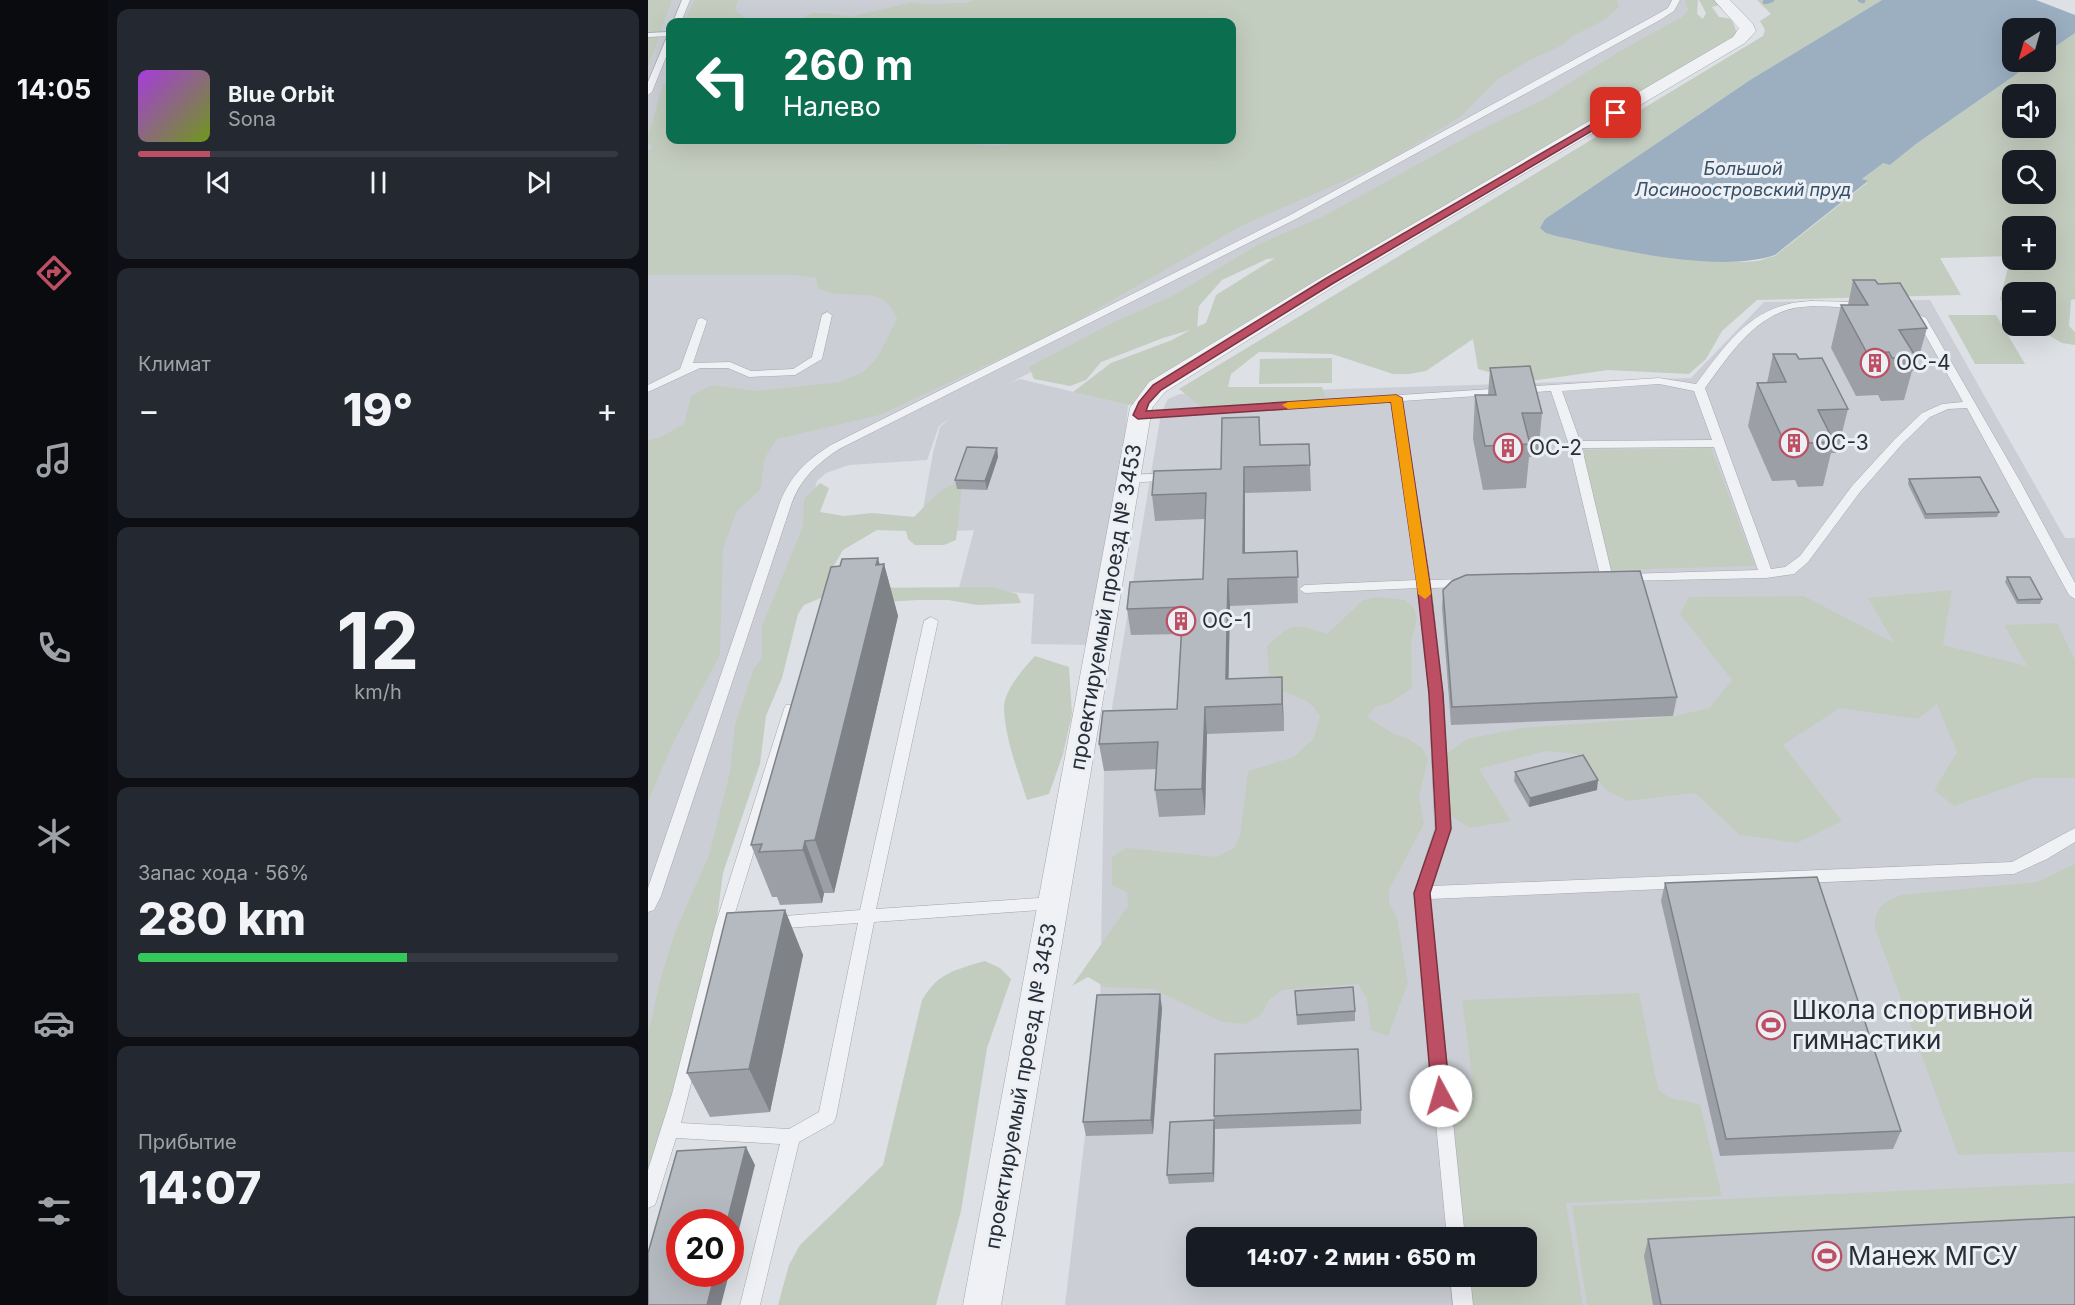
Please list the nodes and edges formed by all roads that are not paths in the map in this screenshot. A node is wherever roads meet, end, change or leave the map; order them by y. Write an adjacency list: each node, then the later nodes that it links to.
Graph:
1 (687, 0): 4 (lane)
2 (1676, 0): 34 (lane)
3 (1722, 0): 19 (street, проектируемый проезд № 3453)
4 (679, 18)
5 (666, 34): 6 (lane)
6 (648, 35)
7 (666, 49): 8 (lane)
8 (648, 92)
9 (1874, 305): 15 (lane)
10 (1896, 307): 18 (lane)
11 (827, 315): 13 (lane)
12 (702, 321): 13 (lane)
13 (685, 371): 16 (lane)
14 (1555, 388): 15 (lane); 17 (lane); 21 (lane)
15 (1699, 388): 20 (lane)
16 (648, 389)
17 (1396, 398): 19 (lane); 26 (lane)
18 (1970, 405): 24 (lane); 28 (lane)
19 (1138, 415): 23 (street, проектируемый проезд № 3453)
20 (1717, 443): 21 (lane); 24 (lane)
21 (1575, 445): 24 (lane)
22 (1183, 476): 23 (lane)
23 (1128, 479): 33 (street, проектируемый проезд № 3453)
24 (1766, 574)
25 (1486, 582): 26 (lane)
26 (1424, 584): 27 (lane); 32 (lane)
27 (1305, 589)
28 (2075, 596)
29 (931, 621): 35 (lane)
30 (796, 692): 37 (lane)
31 (2075, 834): 32 (lane)
32 (1422, 893): 40 (lane)
33 (1054, 903): 35 (lane); 43 (street, проектируемый проезд № 3453)
34 (648, 906)
35 (867, 916): 36 (lane); 38 (lane)
36 (759, 924)
37 (670, 1130): 38 (lane); 39 (lane)
38 (791, 1137): 42 (lane)
39 (648, 1199)
40 (1455, 1227)
41 (1461, 1287): 44 (lane)
42 (750, 1305)
43 (982, 1305)
44 (1463, 1305)

